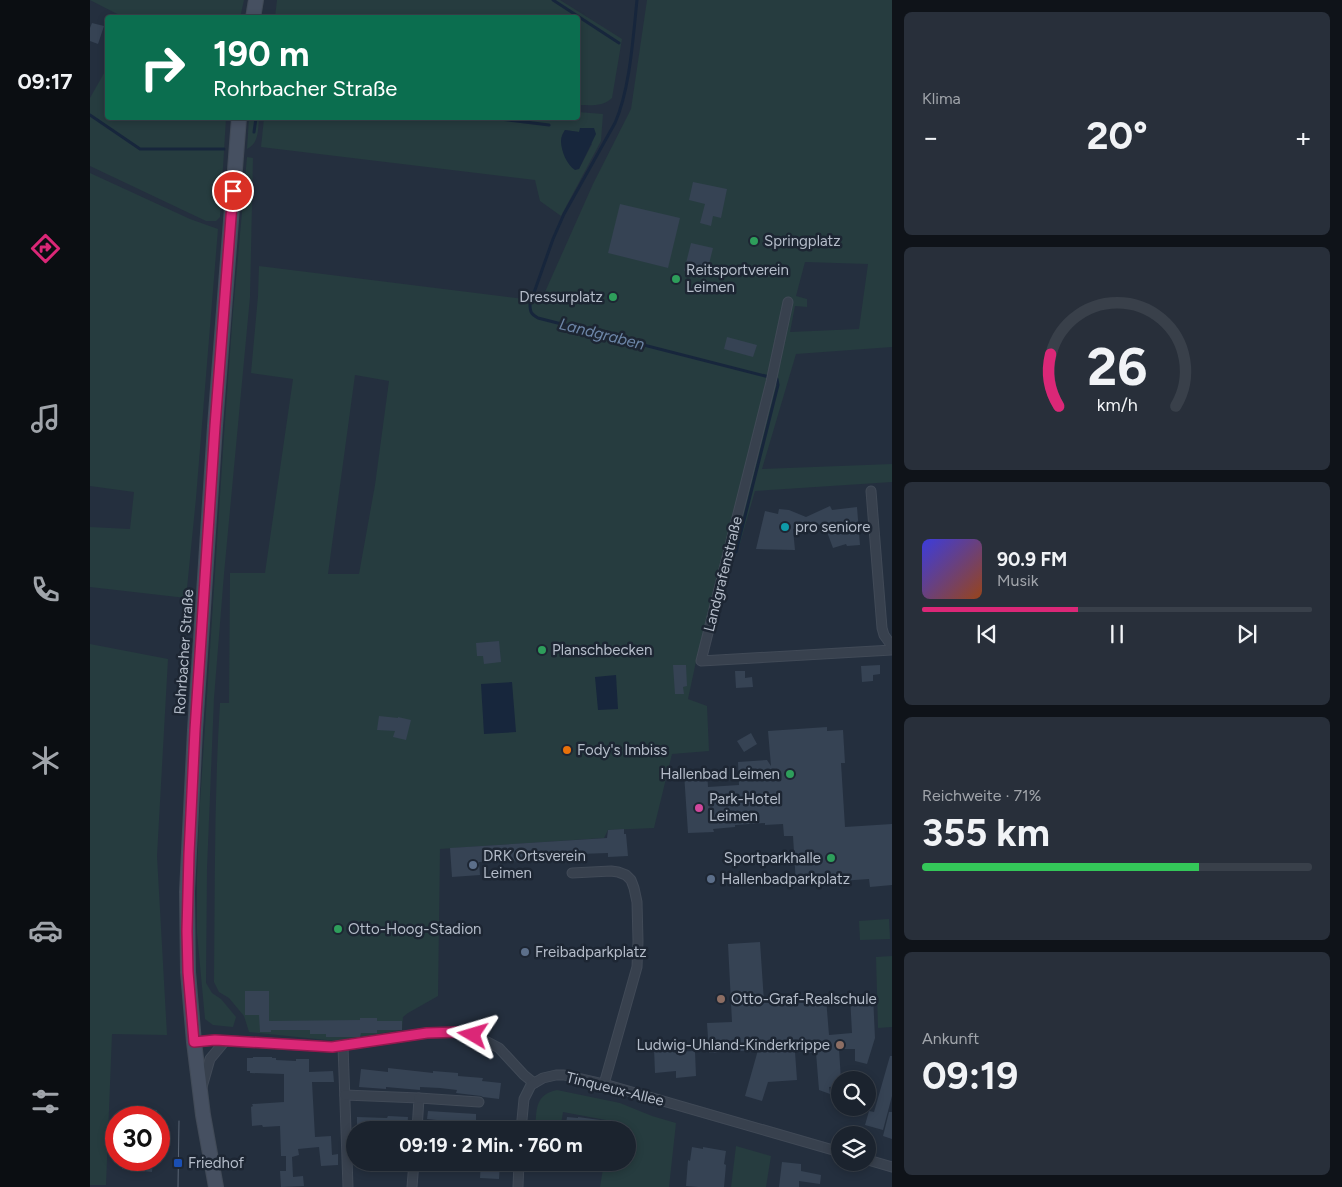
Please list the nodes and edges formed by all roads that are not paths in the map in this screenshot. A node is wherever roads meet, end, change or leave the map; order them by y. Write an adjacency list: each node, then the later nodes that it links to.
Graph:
1 (256, 0): 2 (main road)
2 (254, 15)
3 (239, 120): 10 (main road, Rohrbacher Straße)
4 (788, 302): 7 (street, Landgrafenstraße)
5 (872, 491): 6 (street)
6 (892, 646)
7 (892, 650)
8 (572, 873): 13 (street)
9 (225, 1041): 10 (street); 11 (street); 14 (street)
10 (194, 1042): 14 (main road, Rohrbacher Straße)
11 (343, 1046): 12 (street); 15 (street)
12 (534, 1083): 13 (street, Tinqueux-Allee); 19 (street)
13 (604, 1084): 20 (street, Tinqueux-Allee)
14 (200, 1093): 25 (main road, Rohrbacher Straße)
15 (344, 1095): 16 (street); 26 (street)
16 (419, 1098): 17 (street); 18 (street)
17 (479, 1102)
18 (418, 1121)
19 (523, 1121)
20 (831, 1149)
21 (876, 1162): 22 (street)
22 (892, 1167)
23 (413, 1171): 27 (street)
24 (519, 1171): 28 (street)
25 (216, 1187)
26 (348, 1187)
27 (412, 1187)
28 (518, 1187)

